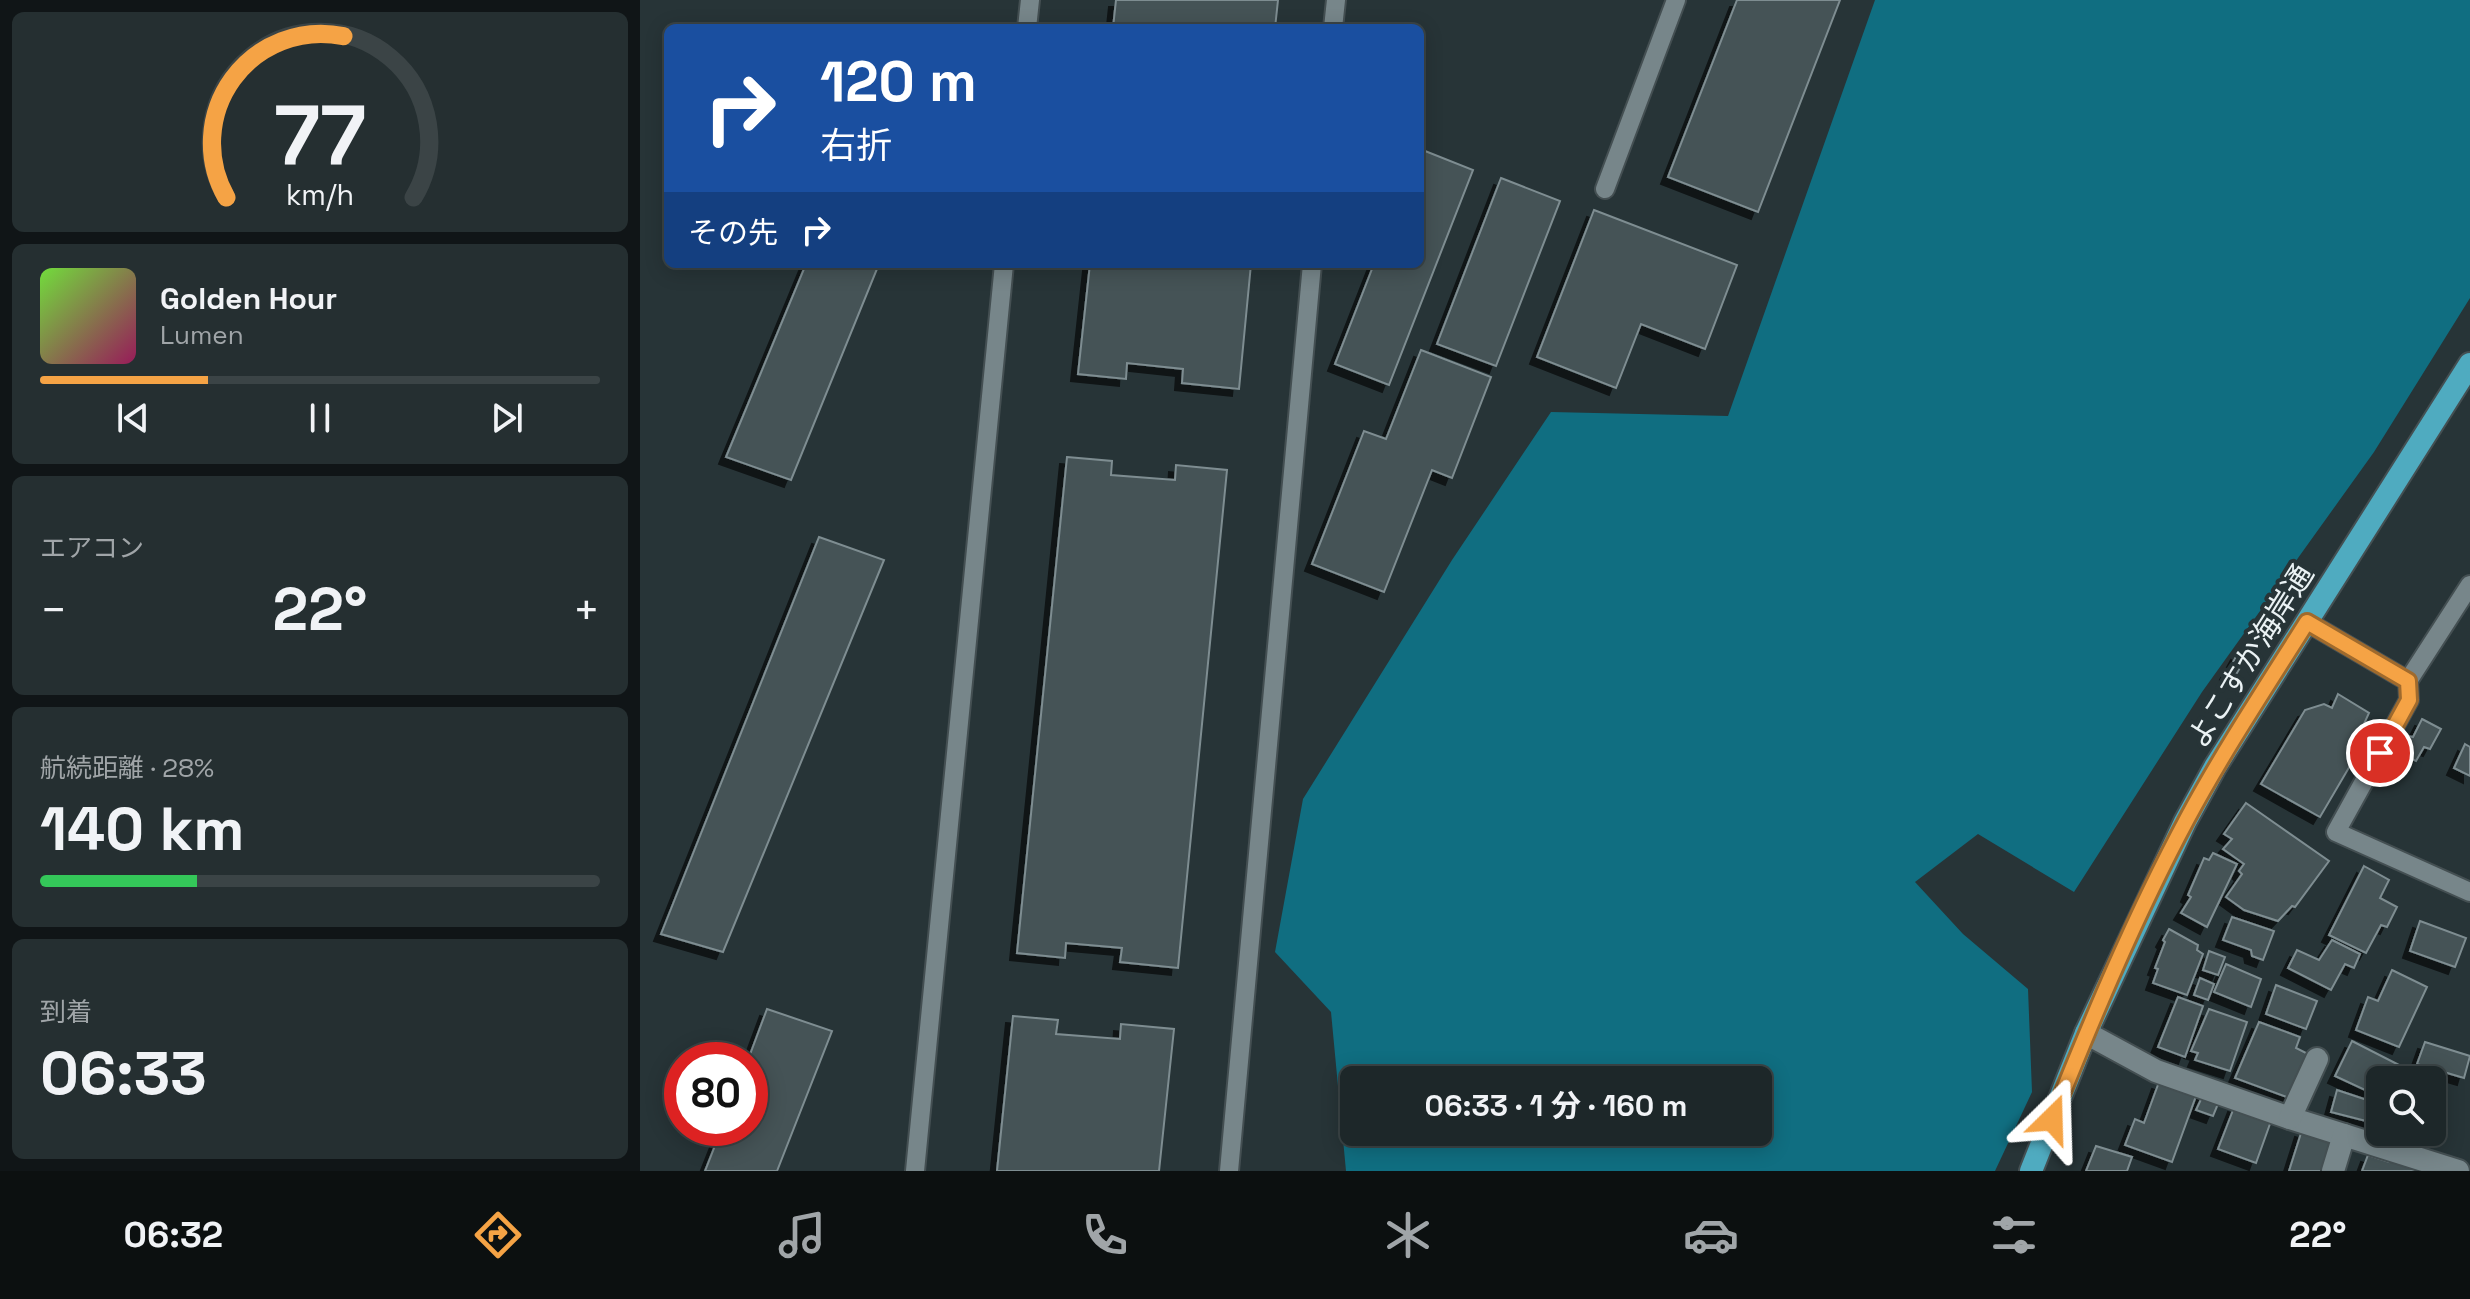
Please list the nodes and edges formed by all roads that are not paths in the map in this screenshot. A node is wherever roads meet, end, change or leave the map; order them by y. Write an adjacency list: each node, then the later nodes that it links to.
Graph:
1 (1030, 0): 4 (lane)
2 (1336, 0): 5 (lane)
3 (1676, 0): 6 (lane)
4 (1027, 24)
5 (1333, 24)
6 (1605, 189)
7 (1004, 268): 18 (lane)
8 (1312, 268): 19 (lane)
9 (2470, 364): 11 (highway, よこすか海岸通)
10 (2470, 585): 12 (lane)
11 (2307, 622): 12 (lane); 14 (highway, よこすか海岸通)
12 (2408, 681): 13 (lane)
13 (2470, 892)
14 (2086, 1033): 16 (street); 20 (highway, よこすか海岸通)
15 (2317, 1059): 16 (street)
16 (2290, 1118): 17 (street)
17 (2344, 1135): 21 (street); 22 (street)
18 (915, 1171)
19 (1229, 1171)
20 (2031, 1171)
21 (2333, 1171)
22 (2458, 1171)

